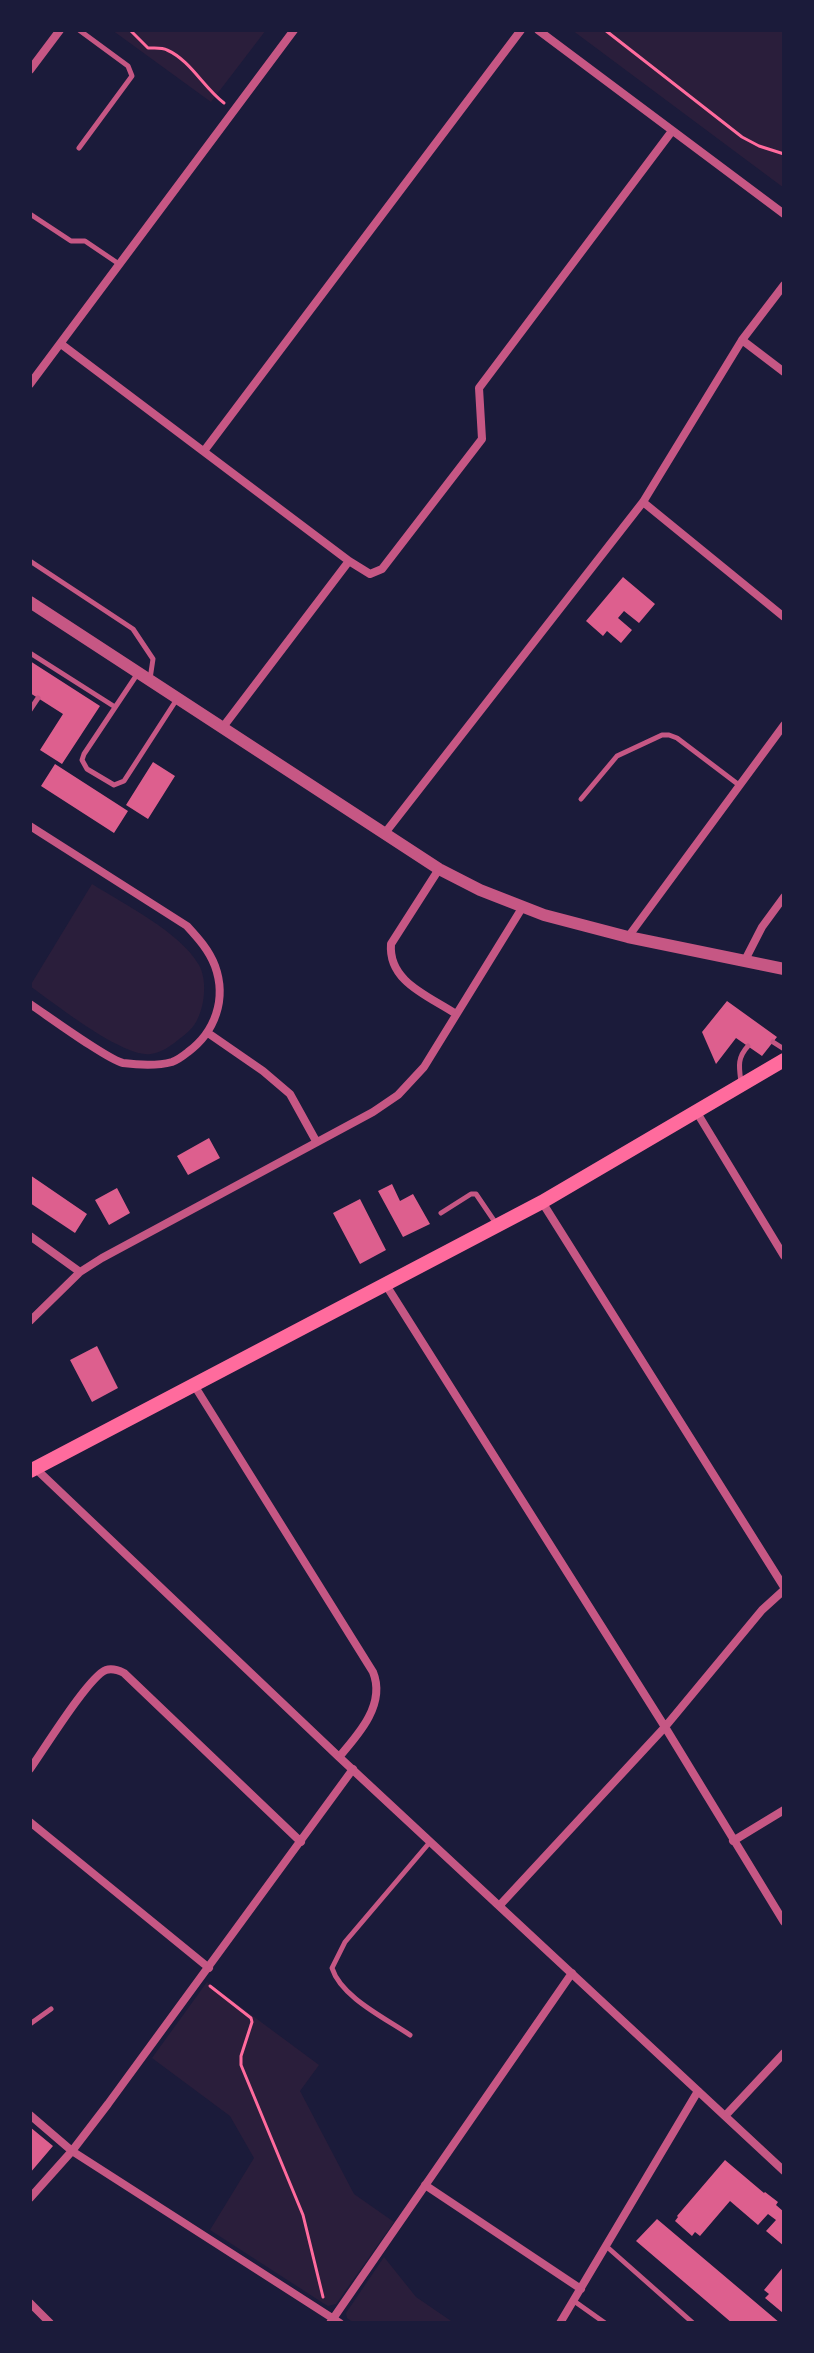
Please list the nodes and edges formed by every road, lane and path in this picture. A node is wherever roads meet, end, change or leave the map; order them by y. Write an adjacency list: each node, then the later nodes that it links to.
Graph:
1 (60, 30): 8 (street)
2 (79, 30): 11 (lane)
3 (130, 30): 9 (path)
4 (294, 30): 15 (street)
5 (521, 30): 21 (street)
6 (538, 30): 10 (street)
7 (605, 30): 12 (path)
8 (30, 70)
9 (225, 103)
10 (672, 131): 14 (street); 24 (street)
11 (79, 148)
12 (784, 154)
13 (30, 214): 15 (lane)
14 (784, 214)
15 (120, 265): 18 (street)
16 (784, 285): 17 (street)
17 (742, 340): 19 (street); 22 (street)
18 (61, 344): 20 (street); 21 (street)
19 (784, 372)
20 (30, 384)
21 (204, 451): 24 (street)
22 (643, 502): 26 (street); 39 (street)
23 (30, 561): 29 (lane)
24 (349, 561): 35 (street)
25 (30, 602): 28 (street)
26 (784, 617)
27 (30, 653): 32 (lane)
28 (138, 672): 29 (street); 32 (lane)
29 (150, 680): 31 (street)
30 (38, 698): 33 (lane)
31 (178, 699): 32 (lane); 35 (street)
32 (115, 707)
33 (30, 710)
34 (784, 725): 36 (street)
35 (223, 727): 39 (street)
36 (739, 785): 37 (lane); 43 (street)
37 (581, 799)
38 (30, 826): 50 (street)
39 (385, 833): 40 (street)
40 (439, 869): 42 (street); 49 (street)
41 (784, 897): 44 (street)
42 (522, 908): 43 (street); 49 (street)
43 (628, 937): 44 (street)
44 (744, 962): 45 (street)
45 (762, 966): 46 (street); 47 (street)
46 (784, 969)
47 (784, 978)
48 (30, 1004): 50 (street)
49 (456, 1014): 57 (street)
50 (208, 1033): 57 (street)
51 (773, 1042): 53 (lane)
52 (748, 1046): 55 (lane)
53 (784, 1049)
54 (784, 1063): 55 (main road)
55 (742, 1085): 56 (main road)
56 (696, 1111): 58 (main road); 62 (street)
57 (316, 1141): 63 (street)
58 (542, 1202): 60 (main road); 68 (street)
59 (441, 1213): 60 (lane)
60 (498, 1226): 64 (main road)
61 (30, 1236): 63 (street)
62 (784, 1256)
63 (80, 1272): 65 (street)
64 (386, 1285): 66 (main road); 69 (street)
65 (30, 1321)
66 (194, 1385): 67 (main road); 70 (street)
67 (33, 1469): 70 (street)
68 (784, 1589): 69 (street)
69 (665, 1727): 76 (street); 78 (street)
70 (339, 1757): 72 (street)
71 (30, 1769): 77 (street)
72 (353, 1769): 75 (street); 77 (street)
73 (784, 1810): 76 (street)
74 (30, 1822): 80 (street)
75 (431, 1841): 78 (street); 84 (lane)
76 (733, 1841): 79 (street)
77 (301, 1842): 80 (street)
78 (500, 1905): 81 (street)
79 (784, 1922)
80 (209, 1968): 89 (street); 97 (path)
81 (572, 1973): 86 (street); 91 (street)
82 (51, 2009): 83 (lane)
83 (30, 2024)
84 (410, 2035)
85 (784, 2053): 88 (street)
86 (698, 2091): 88 (street); 93 (street)
87 (30, 2115): 89 (street)
88 (725, 2116): 90 (street)
89 (72, 2151): 92 (street); 97 (street)
90 (784, 2171)
91 (425, 2185): 94 (street); 97 (street)
92 (30, 2198)
93 (606, 2246): 94 (street); 101 (lane)
94 (581, 2289): 95 (street)
95 (574, 2301): 99 (street); 100 (lane)
96 (30, 2303): 98 (street)
97 (335, 2321)
98 (50, 2323)
99 (560, 2323)
100 (605, 2323)
101 (693, 2323)

